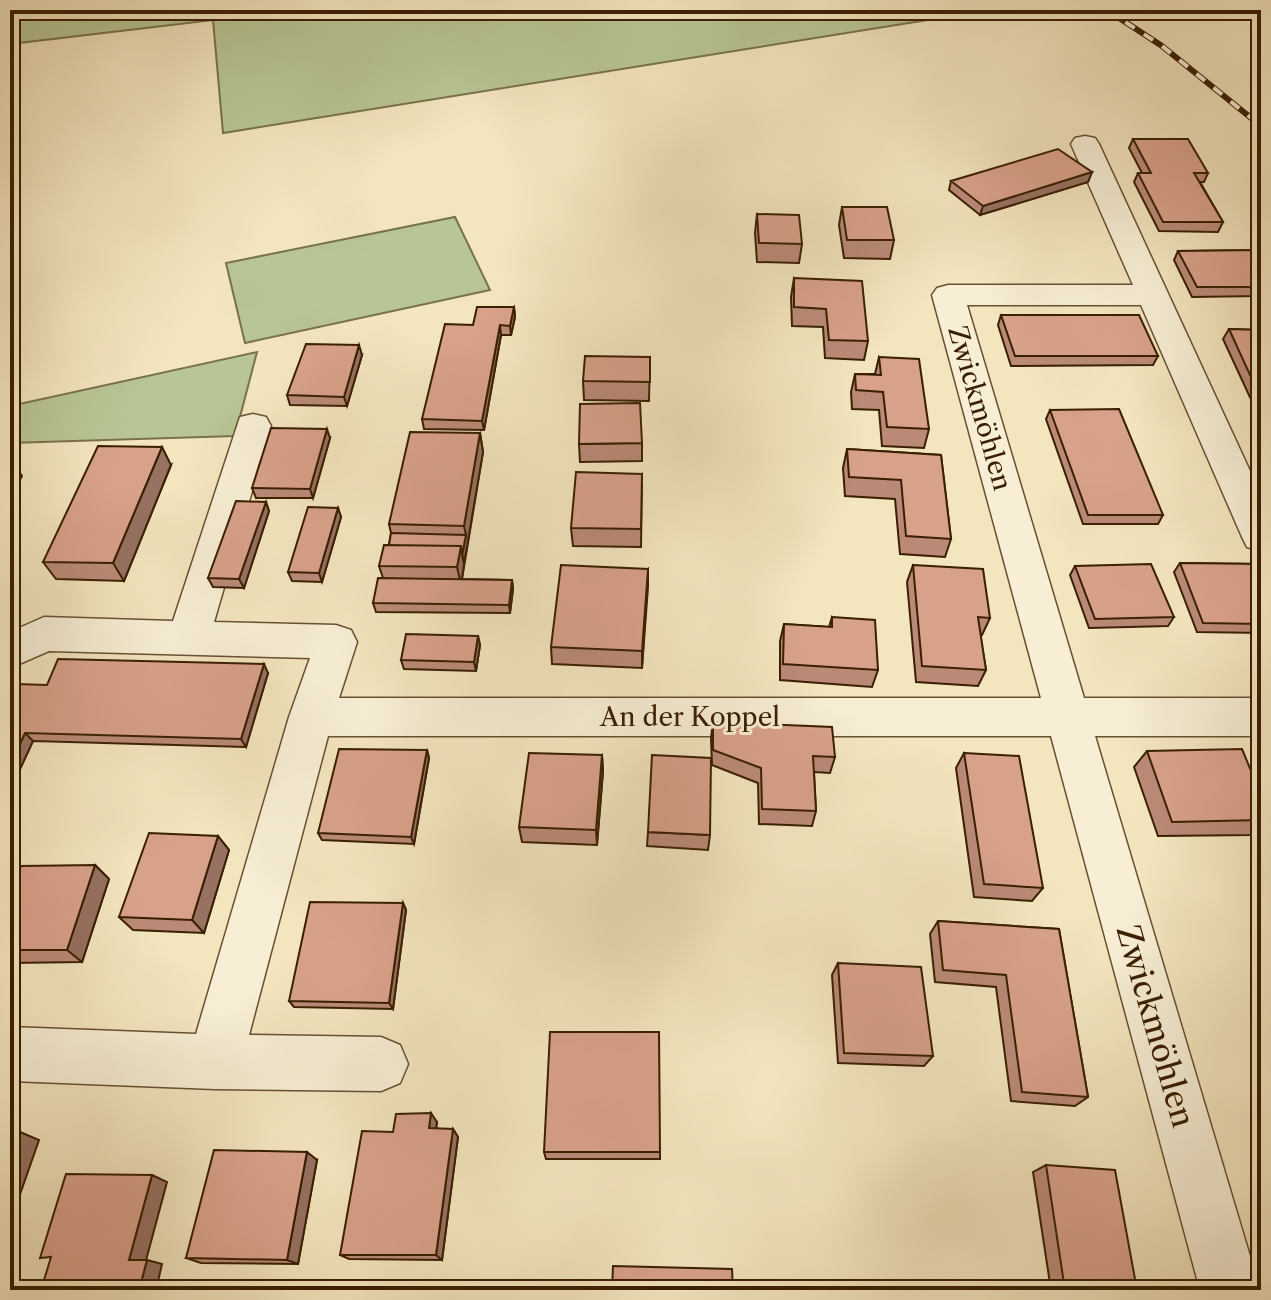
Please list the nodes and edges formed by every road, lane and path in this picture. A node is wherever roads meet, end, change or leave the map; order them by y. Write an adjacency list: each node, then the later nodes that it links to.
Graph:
1 (1085, 144): 2 (street)
2 (1150, 295): 4 (street); 7 (street, Zwickmöhlen)
3 (253, 426): 5 (street)
4 (1261, 537)
5 (189, 636): 6 (street); 8 (street)
6 (10, 651)
7 (1069, 716): 8 (street, An der Koppel); 9 (street); 13 (street, Zwickmöhlen)
8 (311, 717): 11 (street)
9 (1261, 717)
10 (10, 1054): 11 (street)
11 (215, 1062): 12 (street)
12 (381, 1064)
13 (1230, 1290)

